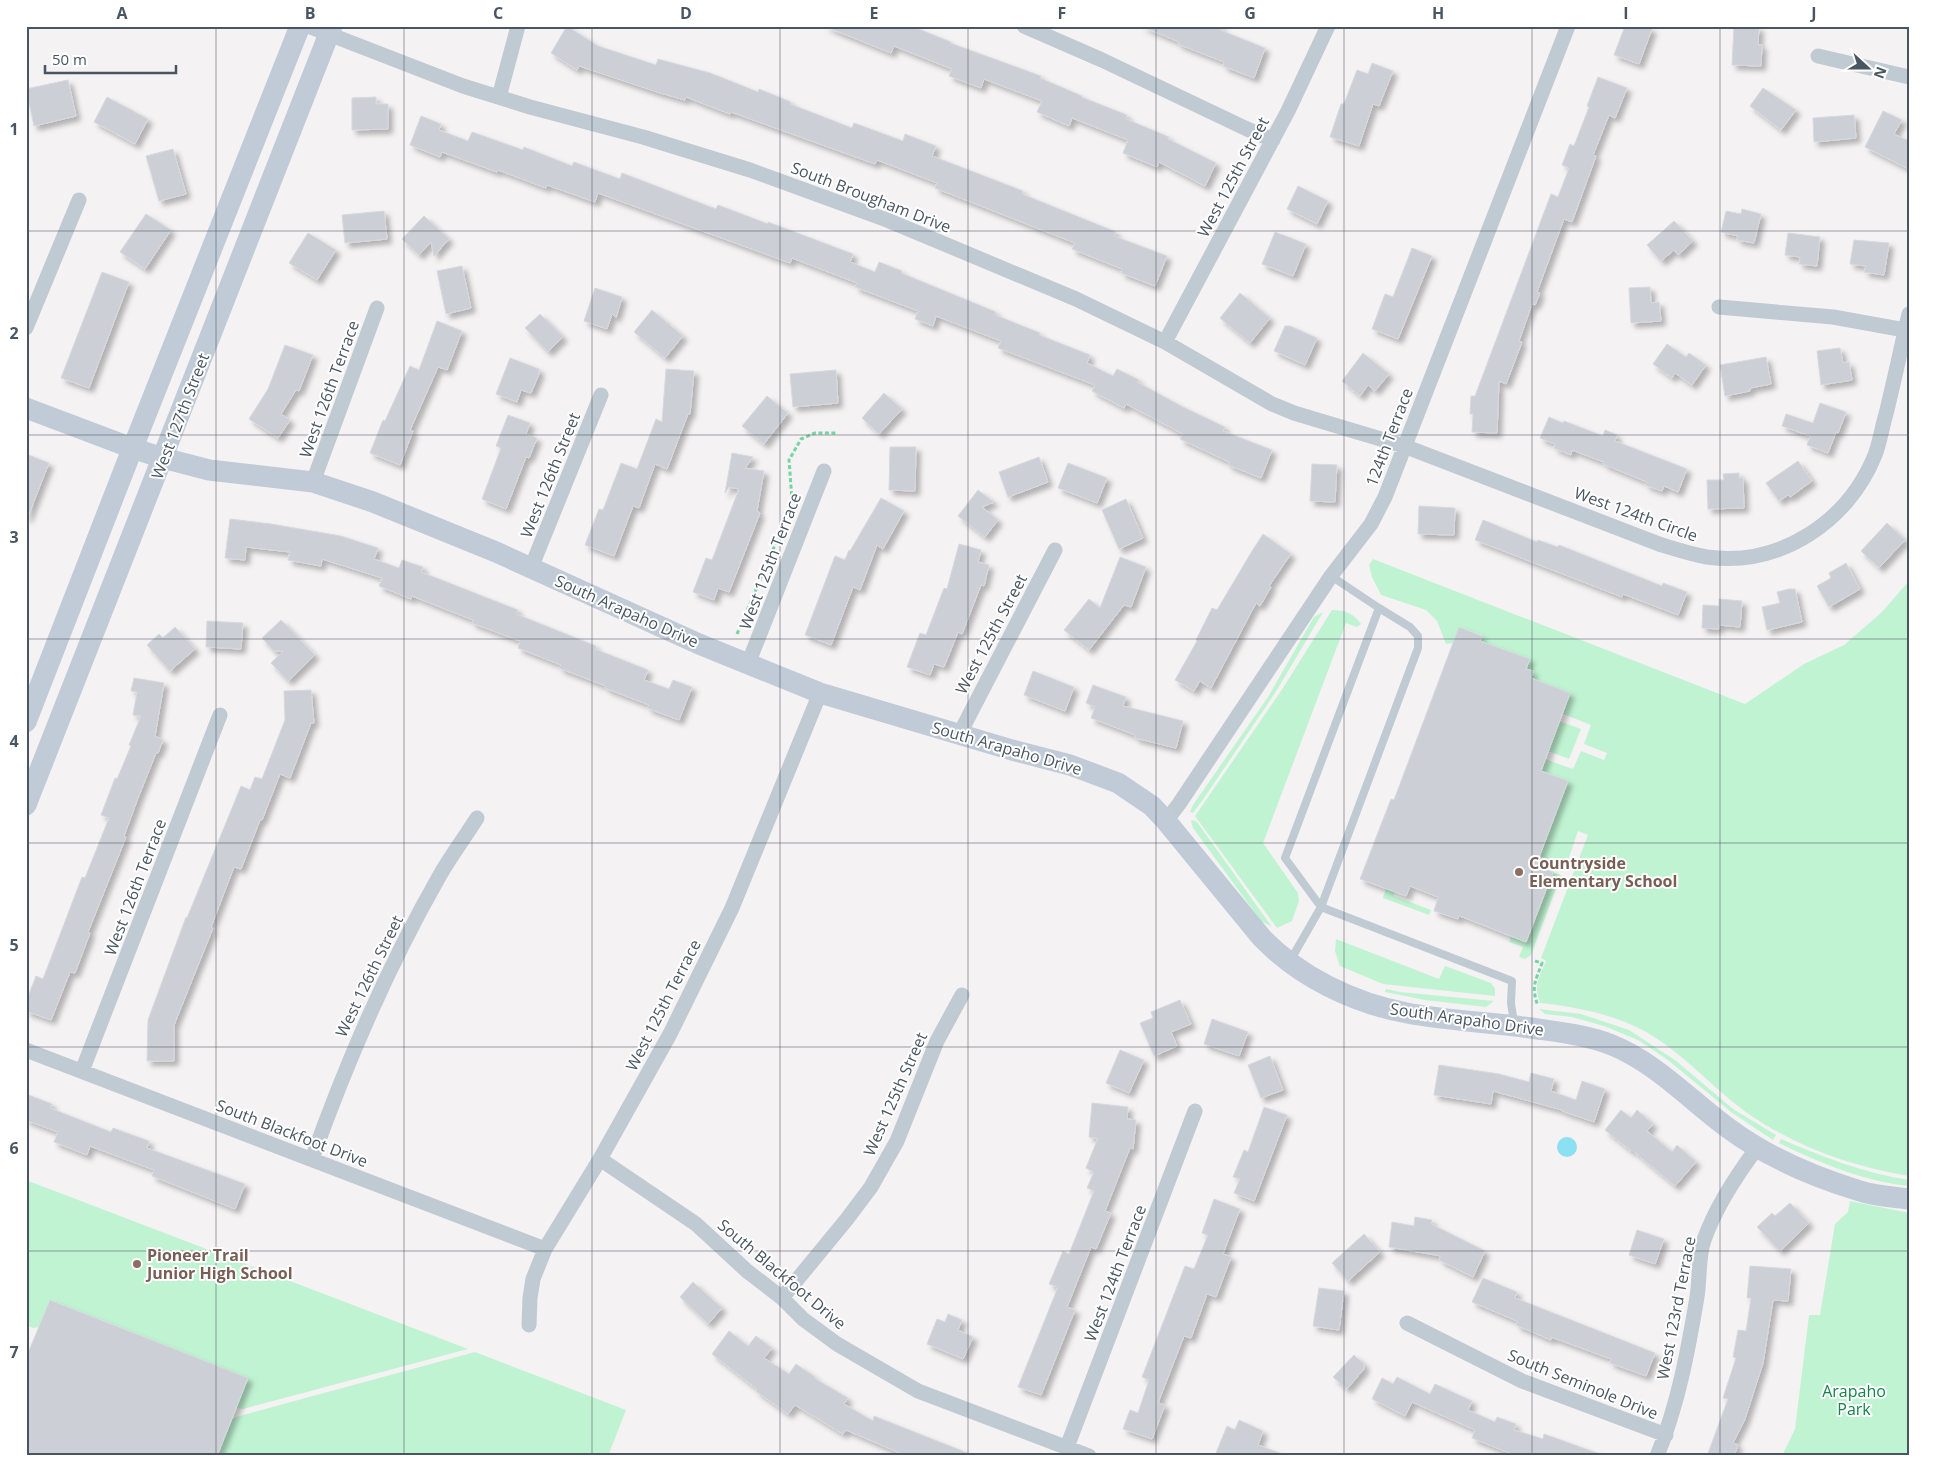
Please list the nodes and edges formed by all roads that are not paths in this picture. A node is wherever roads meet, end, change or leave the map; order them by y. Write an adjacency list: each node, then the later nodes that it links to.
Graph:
1 (300, 26): 22 (street, West 127th Street)
2 (308, 26): 7 (street, South Brougham Drive)
3 (518, 26): 10 (street)
4 (1024, 26): 11 (street)
5 (1328, 26): 11 (street, West 125th Street)
6 (1568, 26): 21 (street, 124th Terrace)
7 (330, 30): 10 (street, South Brougham Drive); 23 (street, West 127th Street)
8 (1818, 56): 9 (street)
9 (1909, 77)
10 (499, 97): 18 (street, South Brougham Drive)
11 (1272, 140): 18 (street, West 125th Street)
12 (79, 200): 16 (street)
13 (1719, 307): 17 (street)
14 (377, 308): 25 (street, West 126th Terrace)
15 (1909, 314): 17 (street, West 124th Circle)
16 (26, 328)
17 (1905, 330): 21 (street, West 124th Circle)
18 (1165, 342): 21 (street, South Brougham Drive)
19 (601, 395): 27 (street, West 126th Street)
20 (26, 408): 22 (street, South Arapaho Drive)
21 (1404, 446): 28 (street, 124th Terrace)
22 (132, 448): 23 (street, South Arapaho Drive); 33 (street, West 127th Street)
23 (163, 458): 25 (street, South Arapaho Drive); 35 (street, West 127th Street)
24 (824, 471): 30 (street, West 125th Terrace)
25 (313, 482): 27 (street, South Arapaho Drive)
26 (1055, 550): 34 (street, West 125th Street)
27 (531, 568): 30 (street, South Arapaho Drive)
28 (1330, 576): 29 (lane); 37 (street, 124th Terrace)
29 (1379, 608): 38 (lane); 38 (lane)
30 (748, 664): 31 (street, South Arapaho Drive)
31 (820, 693): 34 (street, South Arapaho Drive); 47 (street, West 125th Terrace)
32 (220, 715): 43 (street, West 126th Terrace)
33 (26, 722)
34 (959, 734): 37 (street, South Arapaho Drive)
35 (26, 805)
36 (477, 818): 46 (street, West 126th Street)
37 (1166, 821): 39 (street, South Arapaho Drive)
38 (1320, 907): 39 (lane); 41 (lane)
39 (1289, 963): 41 (street, South Arapaho Drive)
40 (962, 995): 50 (street, West 125th Street)
41 (1514, 1025): 45 (street, South Arapaho Drive)
42 (26, 1050): 43 (street, South Blackfoot Drive)
43 (82, 1071): 46 (street, South Blackfoot Drive)
44 (1195, 1111): 54 (street, West 124th Terrace)
45 (1757, 1148): 48 (street, South Arapaho Drive); 53 (street, West 123rd Terrace)
46 (312, 1159): 49 (street, South Blackfoot Drive)
47 (600, 1159): 49 (street, West 125th Terrace); 50 (street, South Blackfoot Drive)
48 (1909, 1199)
49 (545, 1249): 52 (street, West 125th Terrace)
50 (782, 1298): 54 (street, South Blackfoot Drive)
51 (1407, 1323): 53 (street, South Seminole Drive)
52 (529, 1325)
53 (1666, 1435): 56 (street, West 123rd Terrace)
54 (1067, 1447): 55 (street, South Blackfoot Drive)
55 (1089, 1456)
56 (1658, 1456)

